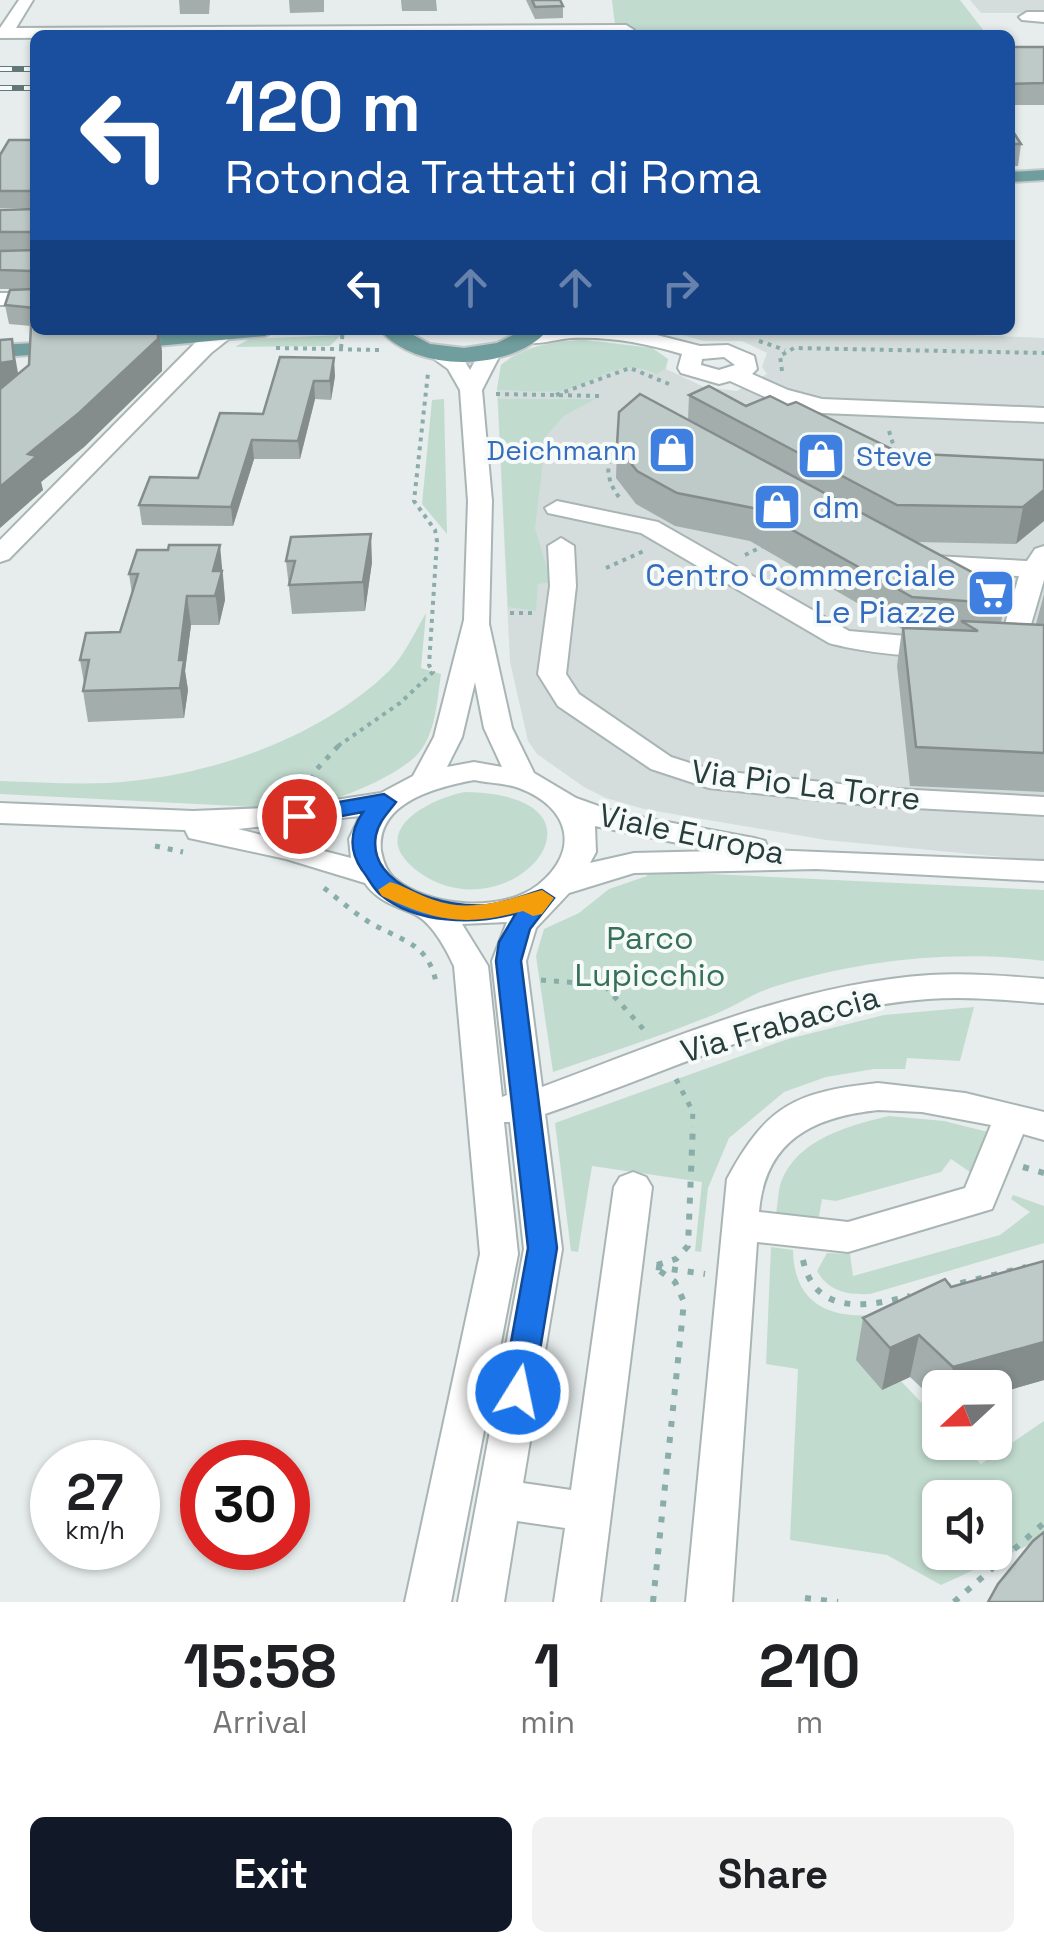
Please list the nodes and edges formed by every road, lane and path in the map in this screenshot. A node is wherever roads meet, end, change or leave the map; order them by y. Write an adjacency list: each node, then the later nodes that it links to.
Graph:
1 (26, 0): 5 (street)
2 (488, 12): 3 (street)
3 (491, 30): 4 (street)
4 (626, 30)
5 (3, 33): 6 (street)
6 (30, 33)
7 (1044, 174): 8 (main road)
8 (1015, 177)
9 (0, 299): 10 (street)
10 (30, 299)
11 (207, 335): 19 (main road)
12 (222, 335): 39 (street)
13 (232, 335): 18 (main road)
14 (342, 335): 18 (path)
15 (395, 335): 21 (main road)
16 (531, 335): 22 (main road)
17 (630, 335): 25 (street)
18 (264, 339)
19 (107, 341): 20 (main road)
20 (0, 351)
21 (434, 351): 22 (main road); 26 (street)
22 (491, 351): 26 (street)
23 (1044, 352): 25 (path)
24 (674, 387): 28 (path)
25 (763, 387): 30 (street)
26 (482, 392): 28 (path); 44 (street)
27 (428, 394): 49 (path)
28 (556, 395): 29 (path)
29 (601, 396)
30 (1044, 415)
31 (629, 428): 34 (path)
32 (889, 431): 33 (path)
33 (898, 466)
34 (624, 504)
35 (557, 508): 46 (street)
36 (772, 542): 43 (path)
37 (562, 546): 52 (street, Via Pio La Torre)
38 (648, 550): 42 (path)
39 (0, 554)
40 (889, 554): 41 (street)
41 (1041, 565): 45 (street)
42 (606, 568)
43 (753, 568)
44 (477, 620): 47 (street); 48 (street)
45 (1014, 638)
46 (1044, 652)
47 (521, 777): 48 (street); 51 (street)
48 (426, 778): 50 (street)
49 (304, 799)
50 (384, 802): 54 (street); 58 (street)
51 (570, 806): 56 (street, Viale Europa); 60 (street)
52 (1044, 806)
53 (0, 813): 54 (street)
54 (146, 832): 55 (path); 58 (street)
55 (188, 852)
56 (816, 860): 57 (street, Viale Europa); 60 (street, Viale Europa)
57 (1044, 871)
58 (376, 876): 61 (street)
59 (318, 883): 63 (path)
60 (551, 892): 61 (street); 66 (street)
61 (430, 908): 67 (street)
62 (526, 980): 65 (path)
63 (436, 982)
64 (1044, 991): 65 (street, Via Frabaccia)
65 (662, 1057): 66 (street, Via Frabaccia); 82 (path)
66 (525, 1106): 67 (street, Via Frabaccia); 75 (street)
67 (486, 1112): 79 (street)
68 (1028, 1122): 70 (street); 71 (street)
69 (633, 1186): 76 (street)
70 (740, 1225): 71 (street); 83 (street)
71 (809, 1232): 74 (path)
72 (1030, 1266): 73 (path)
73 (932, 1290)
74 (915, 1295)
75 (499, 1499): 76 (street); 80 (street)
76 (589, 1512): 81 (street)
77 (1044, 1523): 85 (path)
78 (805, 1598): 84 (path)
79 (428, 1602)
80 (481, 1602)
81 (577, 1602)
82 (652, 1602)
83 (709, 1602)
84 (838, 1602)
85 (954, 1602)

